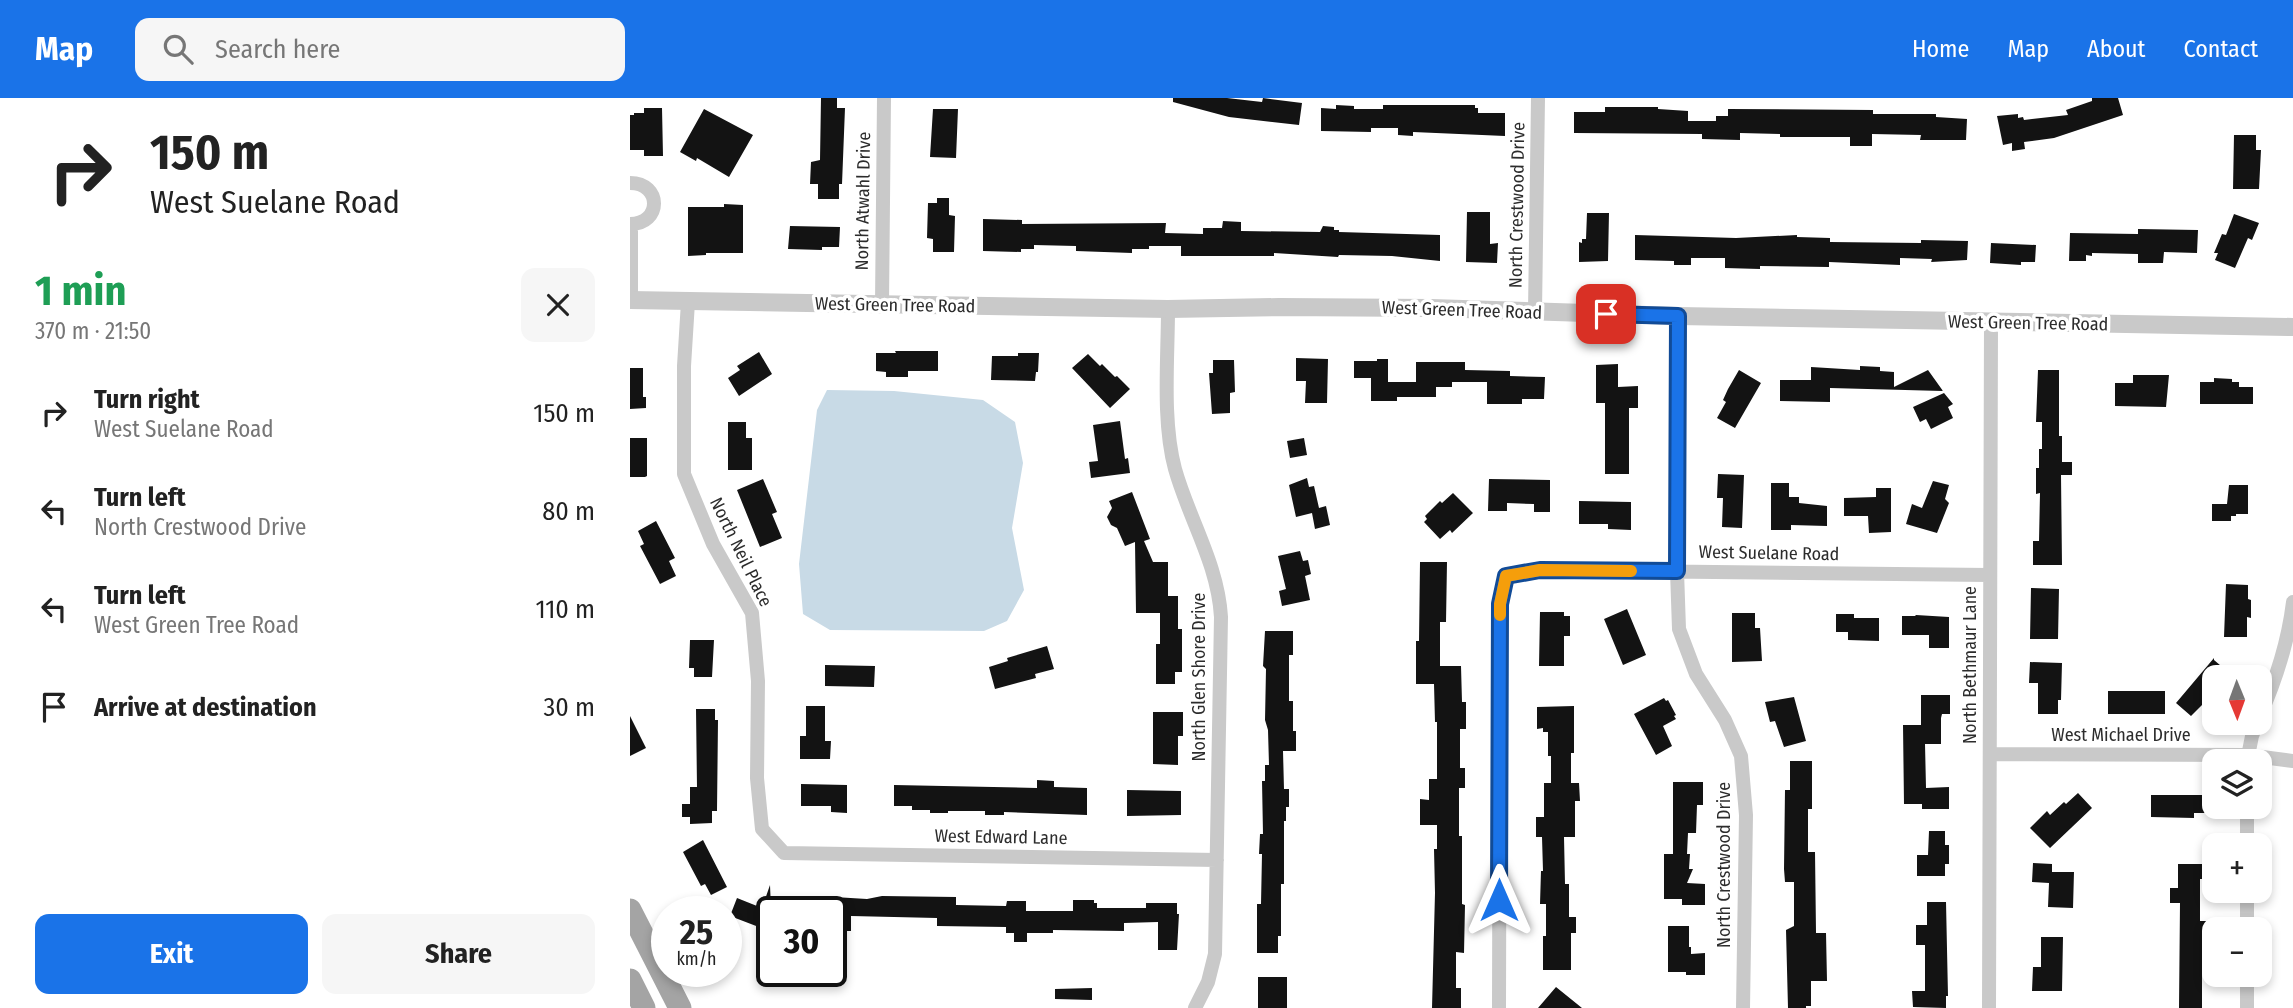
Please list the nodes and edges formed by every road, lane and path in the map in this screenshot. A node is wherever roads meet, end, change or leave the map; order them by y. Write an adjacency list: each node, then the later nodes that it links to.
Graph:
1 (884, 98): 7 (street, North Atwahl Drive)
2 (1538, 98): 9 (street, North Crestwood Drive)
3 (630, 183): 4 (street)
4 (631, 224): 5 (street)
5 (631, 300): 6 (street, West Green Tree Road)
6 (688, 302): 7 (street, West Green Tree Road); 21 (street, North Neil Place)
7 (882, 304): 8 (street, West Green Tree Road)
8 (1168, 309): 9 (street, West Green Tree Road); 22 (street, North Glen Shore Drive)
9 (1535, 312): 10 (street, West Green Tree Road)
10 (1678, 316): 11 (street, West Green Tree Road); 13 (street, North Crestwood Drive)
11 (1991, 323): 12 (street, West Green Tree Road); 14 (street, North Bethmaur Lane)
12 (2293, 327)
13 (1677, 571): 14 (street, West Suelane Road); 30 (street, West Suelane Road); 31 (street, North Crestwood Drive)
14 (1989, 575): 17 (street, North Bethmaur Lane)
15 (2293, 601): 16 (street)
16 (2272, 688)
17 (1990, 754): 18 (street, West Michael Drive); 32 (street, North Bethmaur Lane)
18 (2202, 757)
19 (2272, 760): 20 (street, West Michael Drive)
20 (2293, 761)
21 (784, 853): 22 (street, West Edward Lane)
22 (1217, 860): 29 (street, North Glen Shore Drive)
23 (630, 910): 24 (main road)
24 (637, 940): 28 (main road)
25 (630, 981): 27 (main road)
26 (2247, 987): 33 (street)
27 (645, 1008)
28 (680, 1008)
29 (1195, 1008)
30 (1499, 1008)
31 (1743, 1008)
32 (1989, 1008)
33 (2247, 1008)

